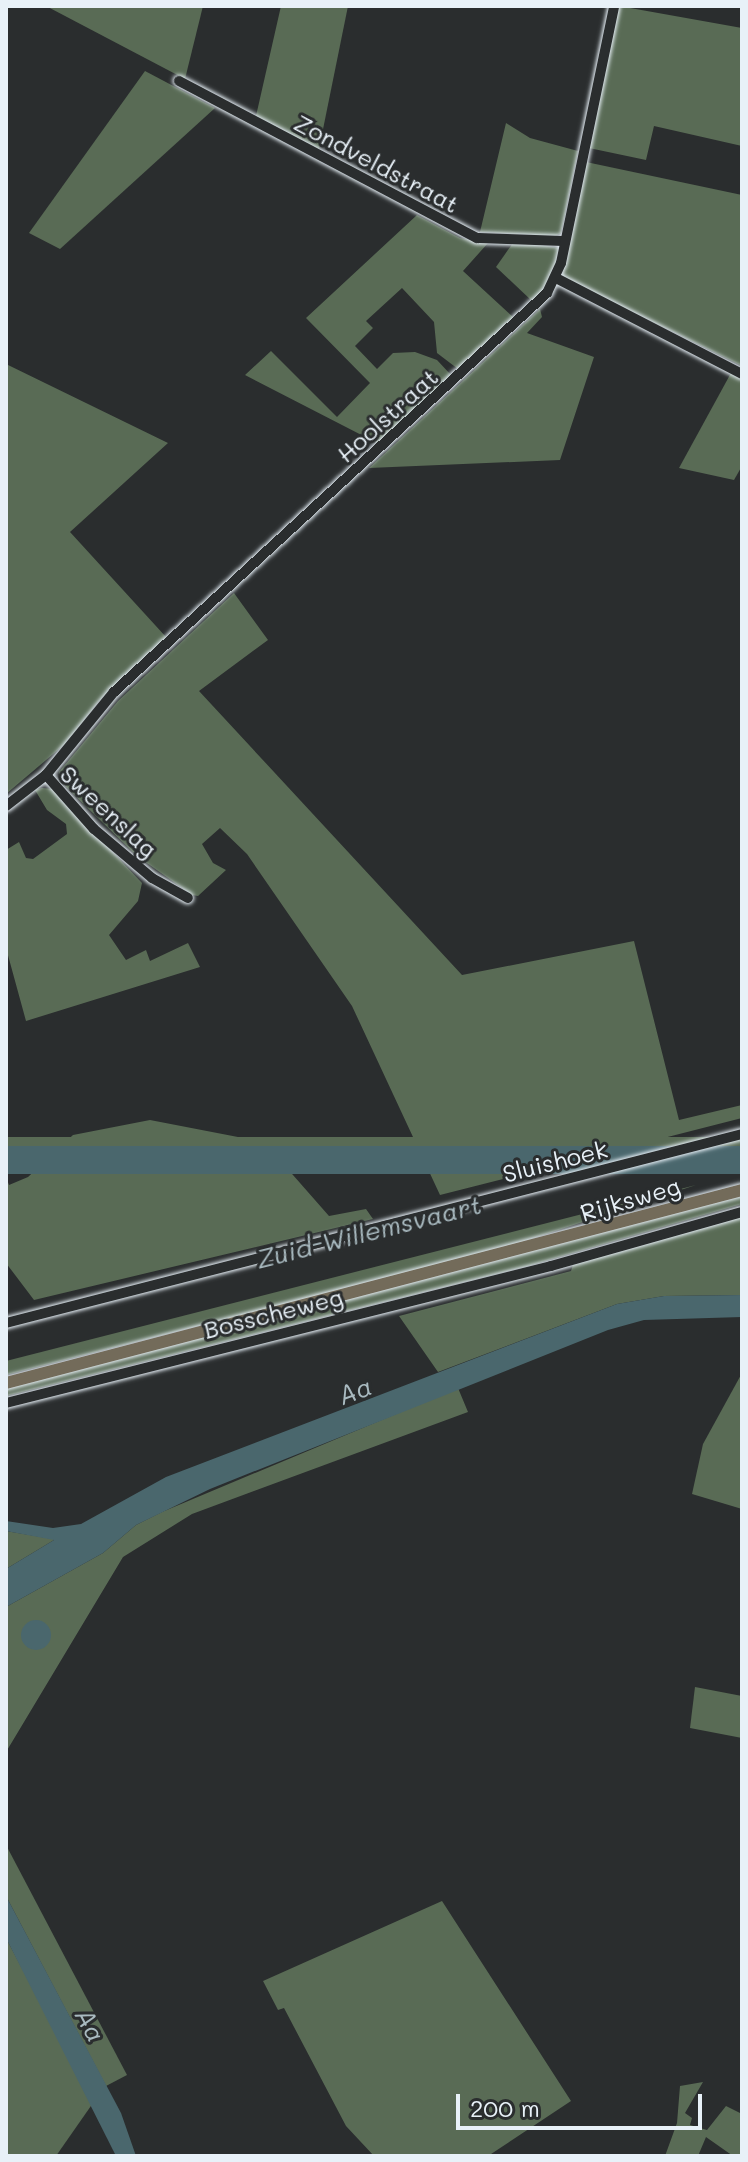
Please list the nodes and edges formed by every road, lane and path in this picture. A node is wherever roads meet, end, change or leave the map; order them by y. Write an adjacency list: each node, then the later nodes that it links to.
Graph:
1 (614, 6): 3 (street, Hoolstraat)
2 (179, 81): 3 (street, Zondveldstraat)
3 (565, 241): 4 (street, Hoolstraat)
4 (556, 278): 5 (street); 6 (street, Hoolstraat)
5 (742, 374)
6 (46, 775): 7 (street, Sweenslag); 8 (street, Sweenslag)
7 (6, 806)
8 (188, 898)
9 (742, 1134): 14 (street, Sluishoek)
10 (742, 1190): 12 (main road, Rijksweg)
11 (742, 1212): 13 (street, Rijksweg)
12 (529, 1249): 15 (main road, Bosscheweg)
13 (551, 1266): 16 (street, Bosscheweg)
14 (6, 1323)
15 (6, 1383)
16 (6, 1403)

